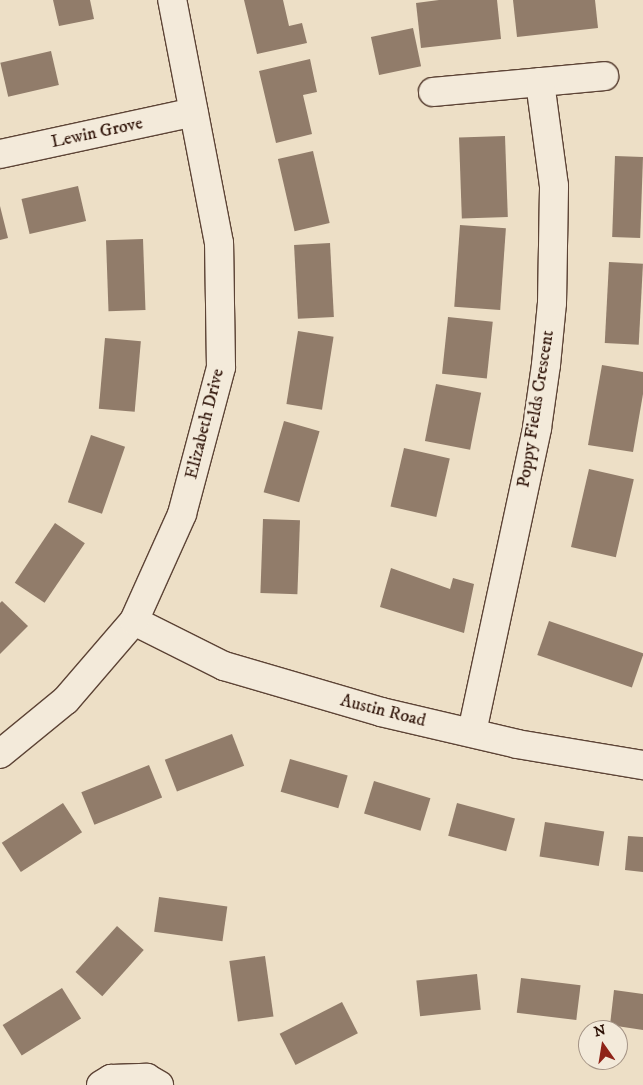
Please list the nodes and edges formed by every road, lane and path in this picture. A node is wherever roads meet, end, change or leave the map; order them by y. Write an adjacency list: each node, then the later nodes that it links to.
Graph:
1 (172, 0): 5 (street, Elizabeth Drive)
2 (604, 76): 3 (street)
3 (540, 82): 4 (street); 8 (street, Poppy Fields Crescent)
4 (433, 92)
5 (194, 112): 6 (street, Lewin Grove); 7 (street, Elizabeth Drive)
6 (0, 154)
7 (134, 621): 8 (street, Austin Road); 9 (street, Elizabeth Drive)
8 (472, 732): 10 (street, Austin Road)
9 (0, 754)
10 (643, 765)
11 (101, 1085): 12 (street)
12 (159, 1085)

